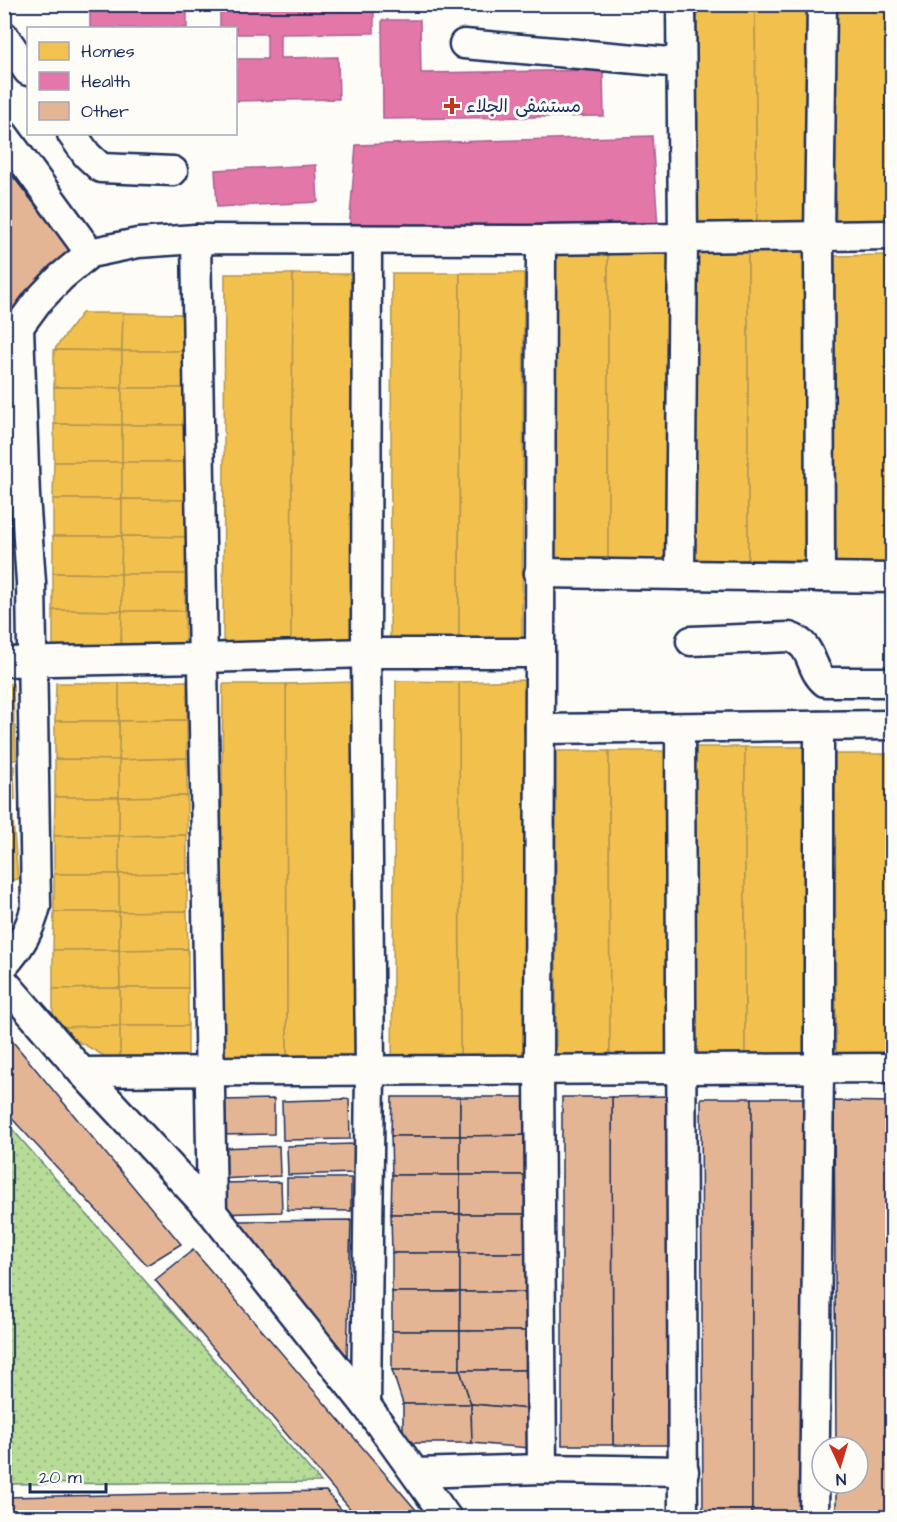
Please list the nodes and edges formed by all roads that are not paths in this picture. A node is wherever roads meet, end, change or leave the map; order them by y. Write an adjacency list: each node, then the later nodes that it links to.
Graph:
1 (681, 4): 5 (street)
2 (822, 4): 11 (street)
3 (4, 36): 6 (street)
4 (464, 44): 5 (street)
5 (681, 63): 12 (street)
6 (27, 70)
7 (4, 135): 16 (street)
8 (73, 135): 9 (street)
9 (172, 171)
10 (892, 235): 11 (street)
11 (819, 236): 12 (street); 20 (street)
12 (683, 238): 14 (street); 19 (street)
13 (196, 239): 15 (street); 16 (street); 25 (street)
14 (541, 240): 15 (street); 18 (street)
15 (367, 241): 23 (street)
16 (90, 253): 17 (street)
17 (12, 337): 27 (street)
18 (539, 573): 19 (street); 24 (street)
19 (680, 575): 20 (street)
20 (820, 577): 21 (street)
21 (892, 578)
22 (691, 641): 28 (street)
23 (366, 652): 24 (street); 25 (street); 38 (street)
24 (539, 653): 32 (street)
25 (203, 658): 27 (street); 41 (street)
26 (4, 662): 27 (street)
27 (33, 663): 33 (street)
28 (892, 682)
29 (892, 725): 30 (street)
30 (819, 726): 31 (street); 35 (street)
31 (680, 728): 32 (street); 37 (street)
32 (540, 729): 39 (street)
33 (4, 965)
34 (4, 982): 40 (street)
35 (819, 1068): 36 (street); 37 (street); 49 (street)
36 (892, 1068)
37 (681, 1069): 39 (street); 45 (street)
38 (370, 1070): 39 (street); 41 (street); 43 (street)
39 (539, 1070): 44 (street)
40 (82, 1072): 41 (street); 42 (street)
41 (211, 1073): 42 (street)
42 (212, 1212): 43 (street)
43 (366, 1405): 46 (street)
44 (542, 1469): 45 (street); 46 (street)
45 (684, 1470): 48 (street)
46 (416, 1473): 47 (street)
47 (447, 1518)
48 (683, 1518)
49 (814, 1518)

